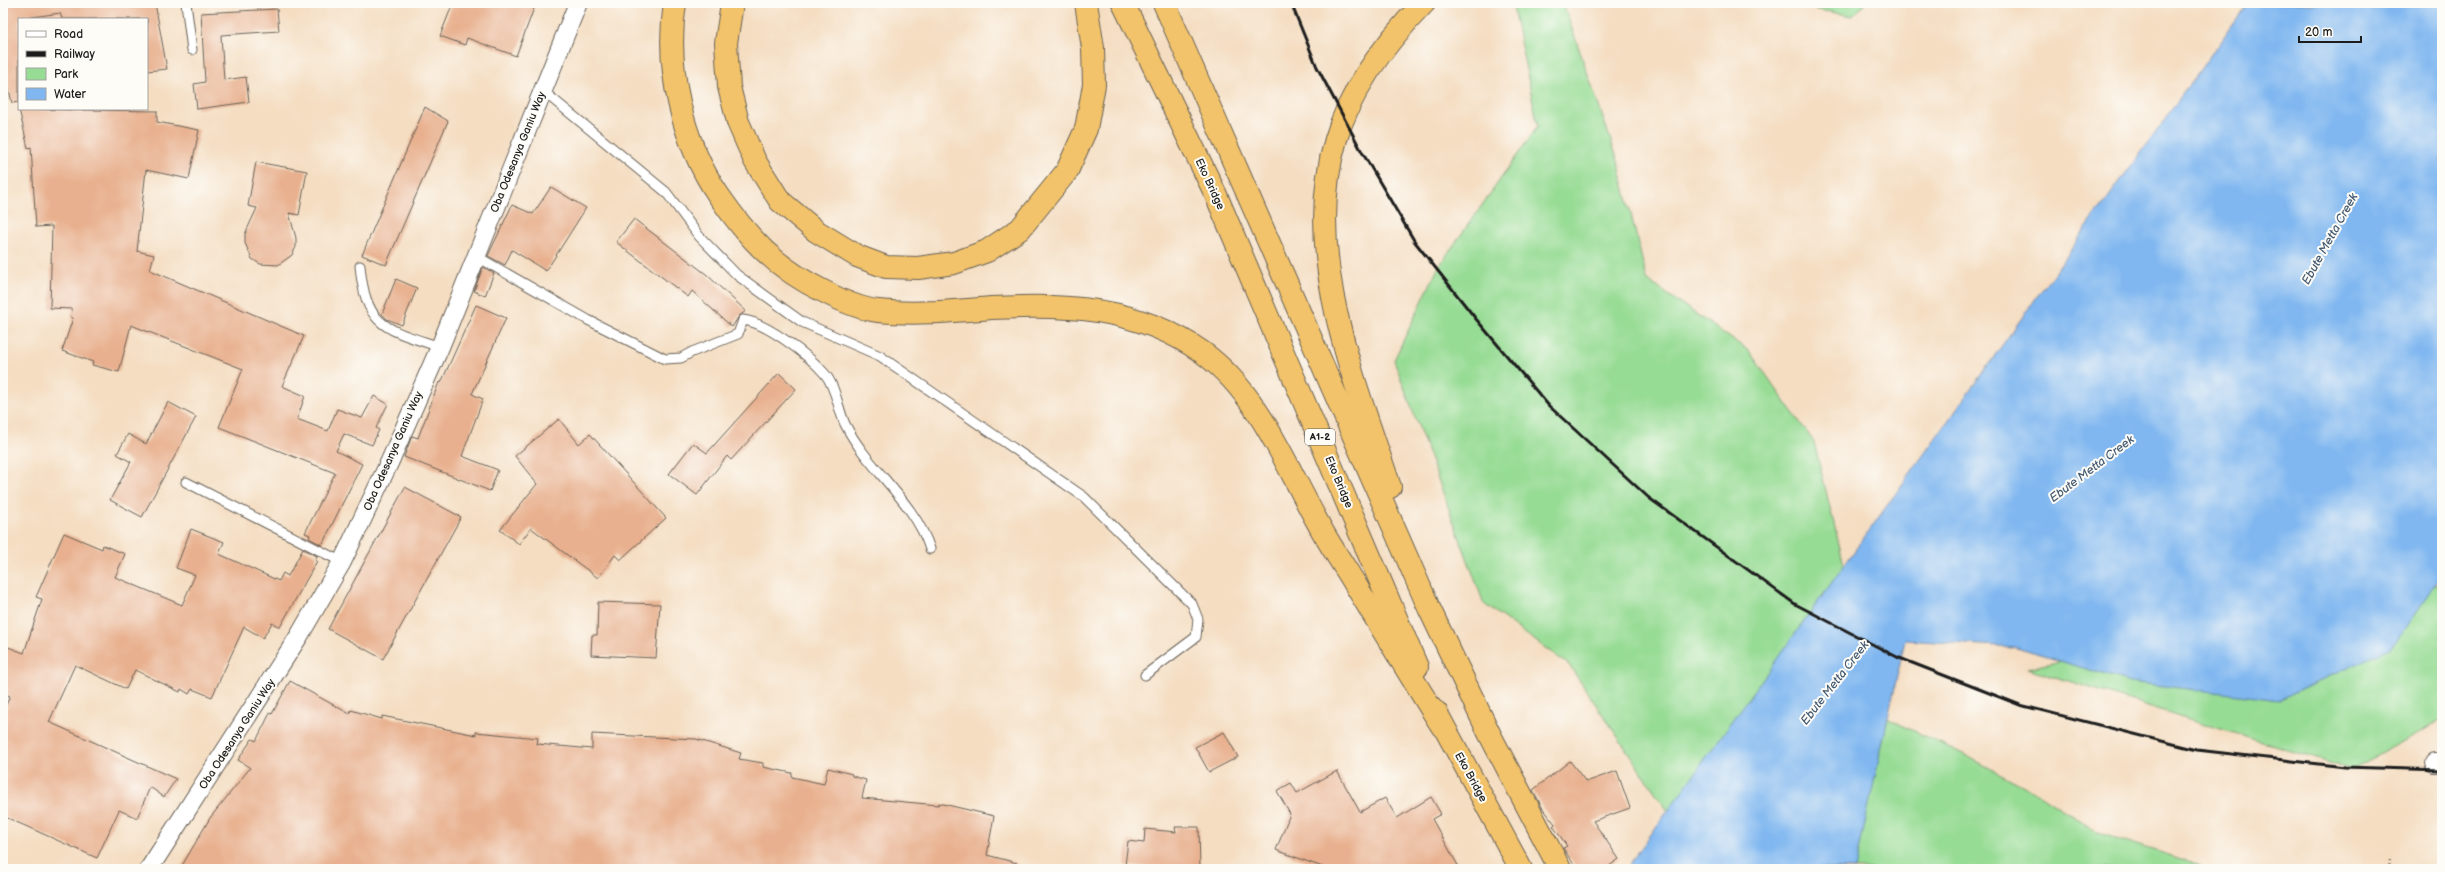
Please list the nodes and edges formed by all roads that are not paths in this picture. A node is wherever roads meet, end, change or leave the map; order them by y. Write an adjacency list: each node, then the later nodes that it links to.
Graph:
1 (186, 3): 9 (lane)
2 (578, 3): 10 (street, Oba Odesanya Ganiu Way)
3 (675, 3): 19 (highway)
4 (732, 3): 5 (highway)
5 (1086, 3)
6 (1123, 3): 19 (highway, Eko Bridge / A1-2)
7 (1164, 3): 17 (highway, A1-2)
8 (1424, 3): 17 (highway)
9 (192, 50)
10 (543, 91): 11 (street, Oba Odesanya Ganiu Way); 18 (lane)
11 (476, 256): 13 (street, Oba Odesanya Ganiu Way); 15 (lane)
12 (360, 266): 13 (lane)
13 (440, 347): 16 (street, Oba Odesanya Ganiu Way)
14 (186, 482): 16 (lane)
15 (930, 549)
16 (342, 562): 20 (street, Oba Odesanya Ganiu Way)
17 (1429, 608): 22 (highway, A1-2)
18 (1145, 675)
19 (1442, 726): 21 (highway, Eko Bridge / A1-2)
20 (150, 869)
21 (1521, 869)
22 (1560, 869)

